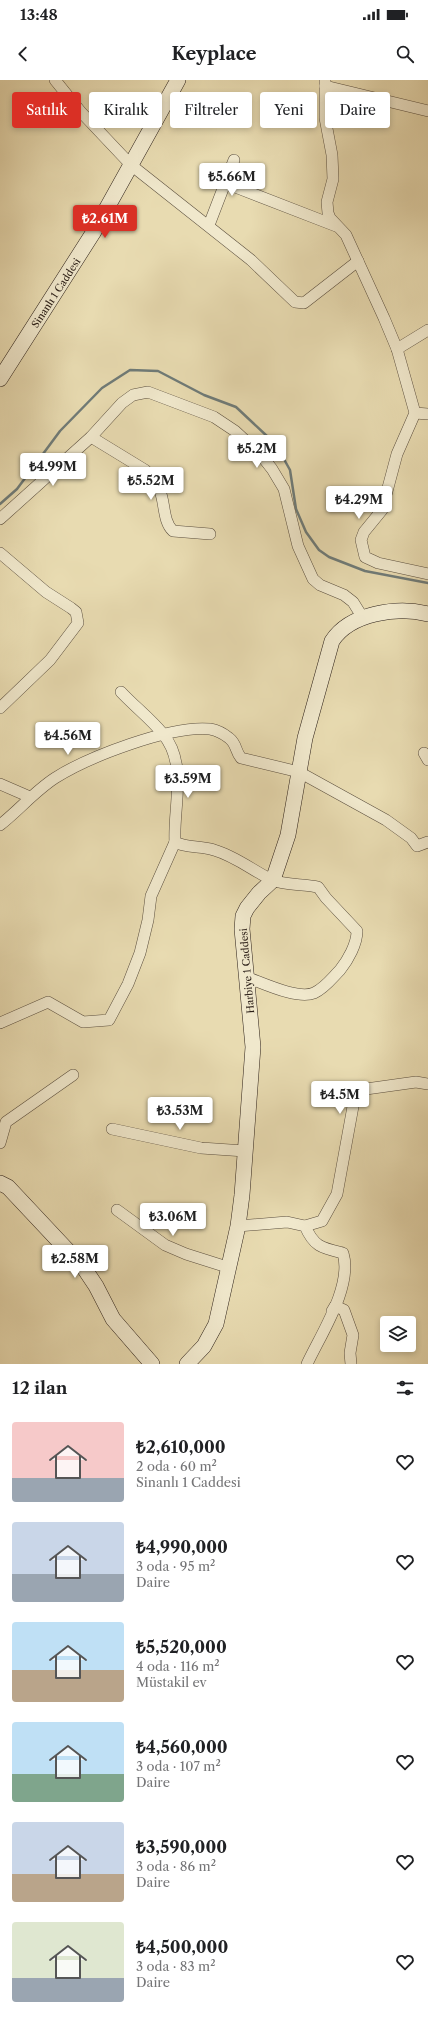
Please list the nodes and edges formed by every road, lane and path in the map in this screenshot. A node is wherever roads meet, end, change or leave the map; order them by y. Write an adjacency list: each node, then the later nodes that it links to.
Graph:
1 (55, 80): 6 (street)
2 (178, 80): 6 (street, Sinanlı 1 Caddesi)
3 (325, 83): 4 (street); 9 (street)
4 (428, 111)
5 (234, 160): 7 (street)
6 (131, 165): 8 (street); 13 (street, Sinanlı 1 Caddesi)
7 (225, 183): 8 (street); 9 (street)
8 (209, 226): 10 (street)
9 (338, 227): 10 (street)
10 (358, 261): 12 (street)
11 (428, 330): 12 (street)
12 (397, 349): 14 (street)
13 (0, 379)
14 (415, 413): 15 (street); 20 (street)
15 (428, 414)
16 (91, 437): 17 (street); 18 (street); 22 (street)
17 (0, 519)
18 (210, 534)
19 (0, 553): 24 (street)
20 (428, 574)
21 (428, 614): 22 (street, Harbiye 1 Caddesi)
22 (363, 618): 26 (street, Harbiye 1 Caddesi)
23 (121, 692): 25 (street)
24 (0, 708)
25 (163, 734): 26 (street); 28 (street); 30 (street)
26 (300, 772): 31 (street); 32 (street, Harbiye 1 Caddesi)
27 (0, 784): 28 (street)
28 (30, 797): 29 (street)
29 (0, 825)
30 (175, 842): 32 (street); 34 (street)
31 (428, 842)
32 (273, 880): 33 (street, Harbiye 1 Caddesi); 33 (street)
33 (246, 977): 40 (street, Harbiye 1 Caddesi)
34 (0, 1023)
35 (73, 1075): 37 (street)
36 (428, 1084): 44 (street)
37 (3, 1117): 39 (street)
38 (112, 1129): 40 (street)
39 (0, 1143)
40 (245, 1151): 43 (street, Harbiye 1 Caddesi)
41 (0, 1183): 47 (street)
42 (117, 1210): 45 (street)
43 (238, 1226): 44 (street); 45 (street, Harbiye 1 Caddesi)
44 (305, 1226): 46 (street)
45 (227, 1267): 48 (street, Harbiye 1 Caddesi)
46 (332, 1312): 49 (street); 50 (street)
47 (152, 1364)
48 (187, 1364)
49 (307, 1364)
50 (351, 1364)

